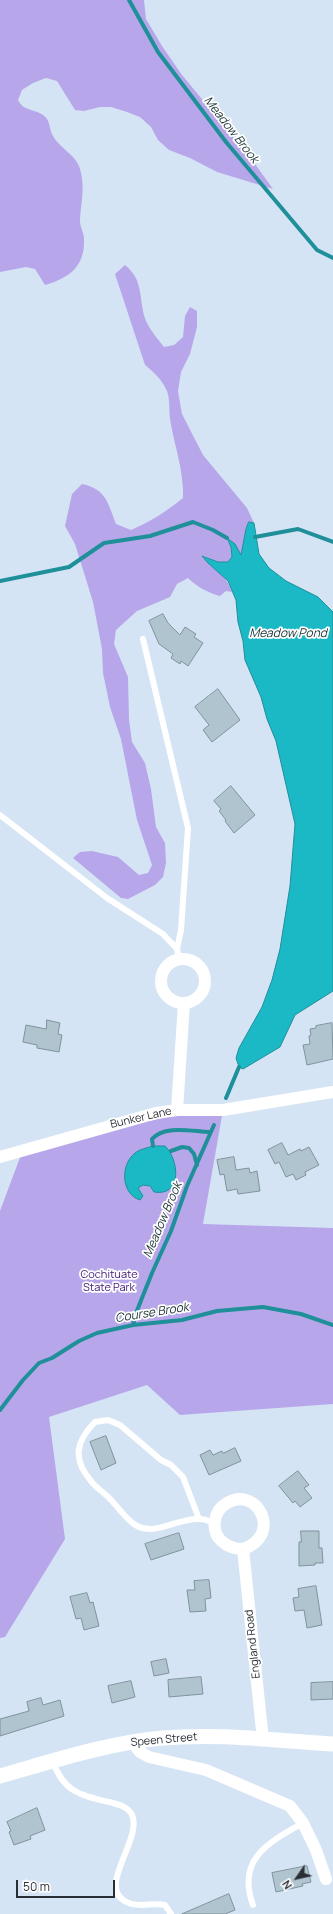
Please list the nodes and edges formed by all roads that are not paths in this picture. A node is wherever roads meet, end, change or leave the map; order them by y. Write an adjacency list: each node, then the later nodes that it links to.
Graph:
1 (143, 639): 3 (lane)
2 (0, 815): 3 (lane)
3 (178, 954): 4 (street); 4 (street)
4 (184, 1003): 6 (street)
5 (333, 1092): 6 (street, Bunker Lane)
6 (177, 1110): 7 (street, Bunker Lane)
7 (0, 1157)
8 (199, 1519): 8 (lane); 9 (lane)
9 (215, 1523): 10 (street); 10 (street)
10 (243, 1549): 11 (street, England Road)
11 (262, 1740): 12 (street, Speen Street); 13 (street, Speen Street)
12 (132, 1742): 14 (street, Speen Street); 16 (street)
13 (333, 1744)
14 (52, 1761): 15 (street, Speen Street); 19 (lane)
15 (0, 1776)
16 (303, 1823): 17 (street); 18 (lane)
17 (326, 1879)
18 (253, 1905)
19 (171, 1914)

